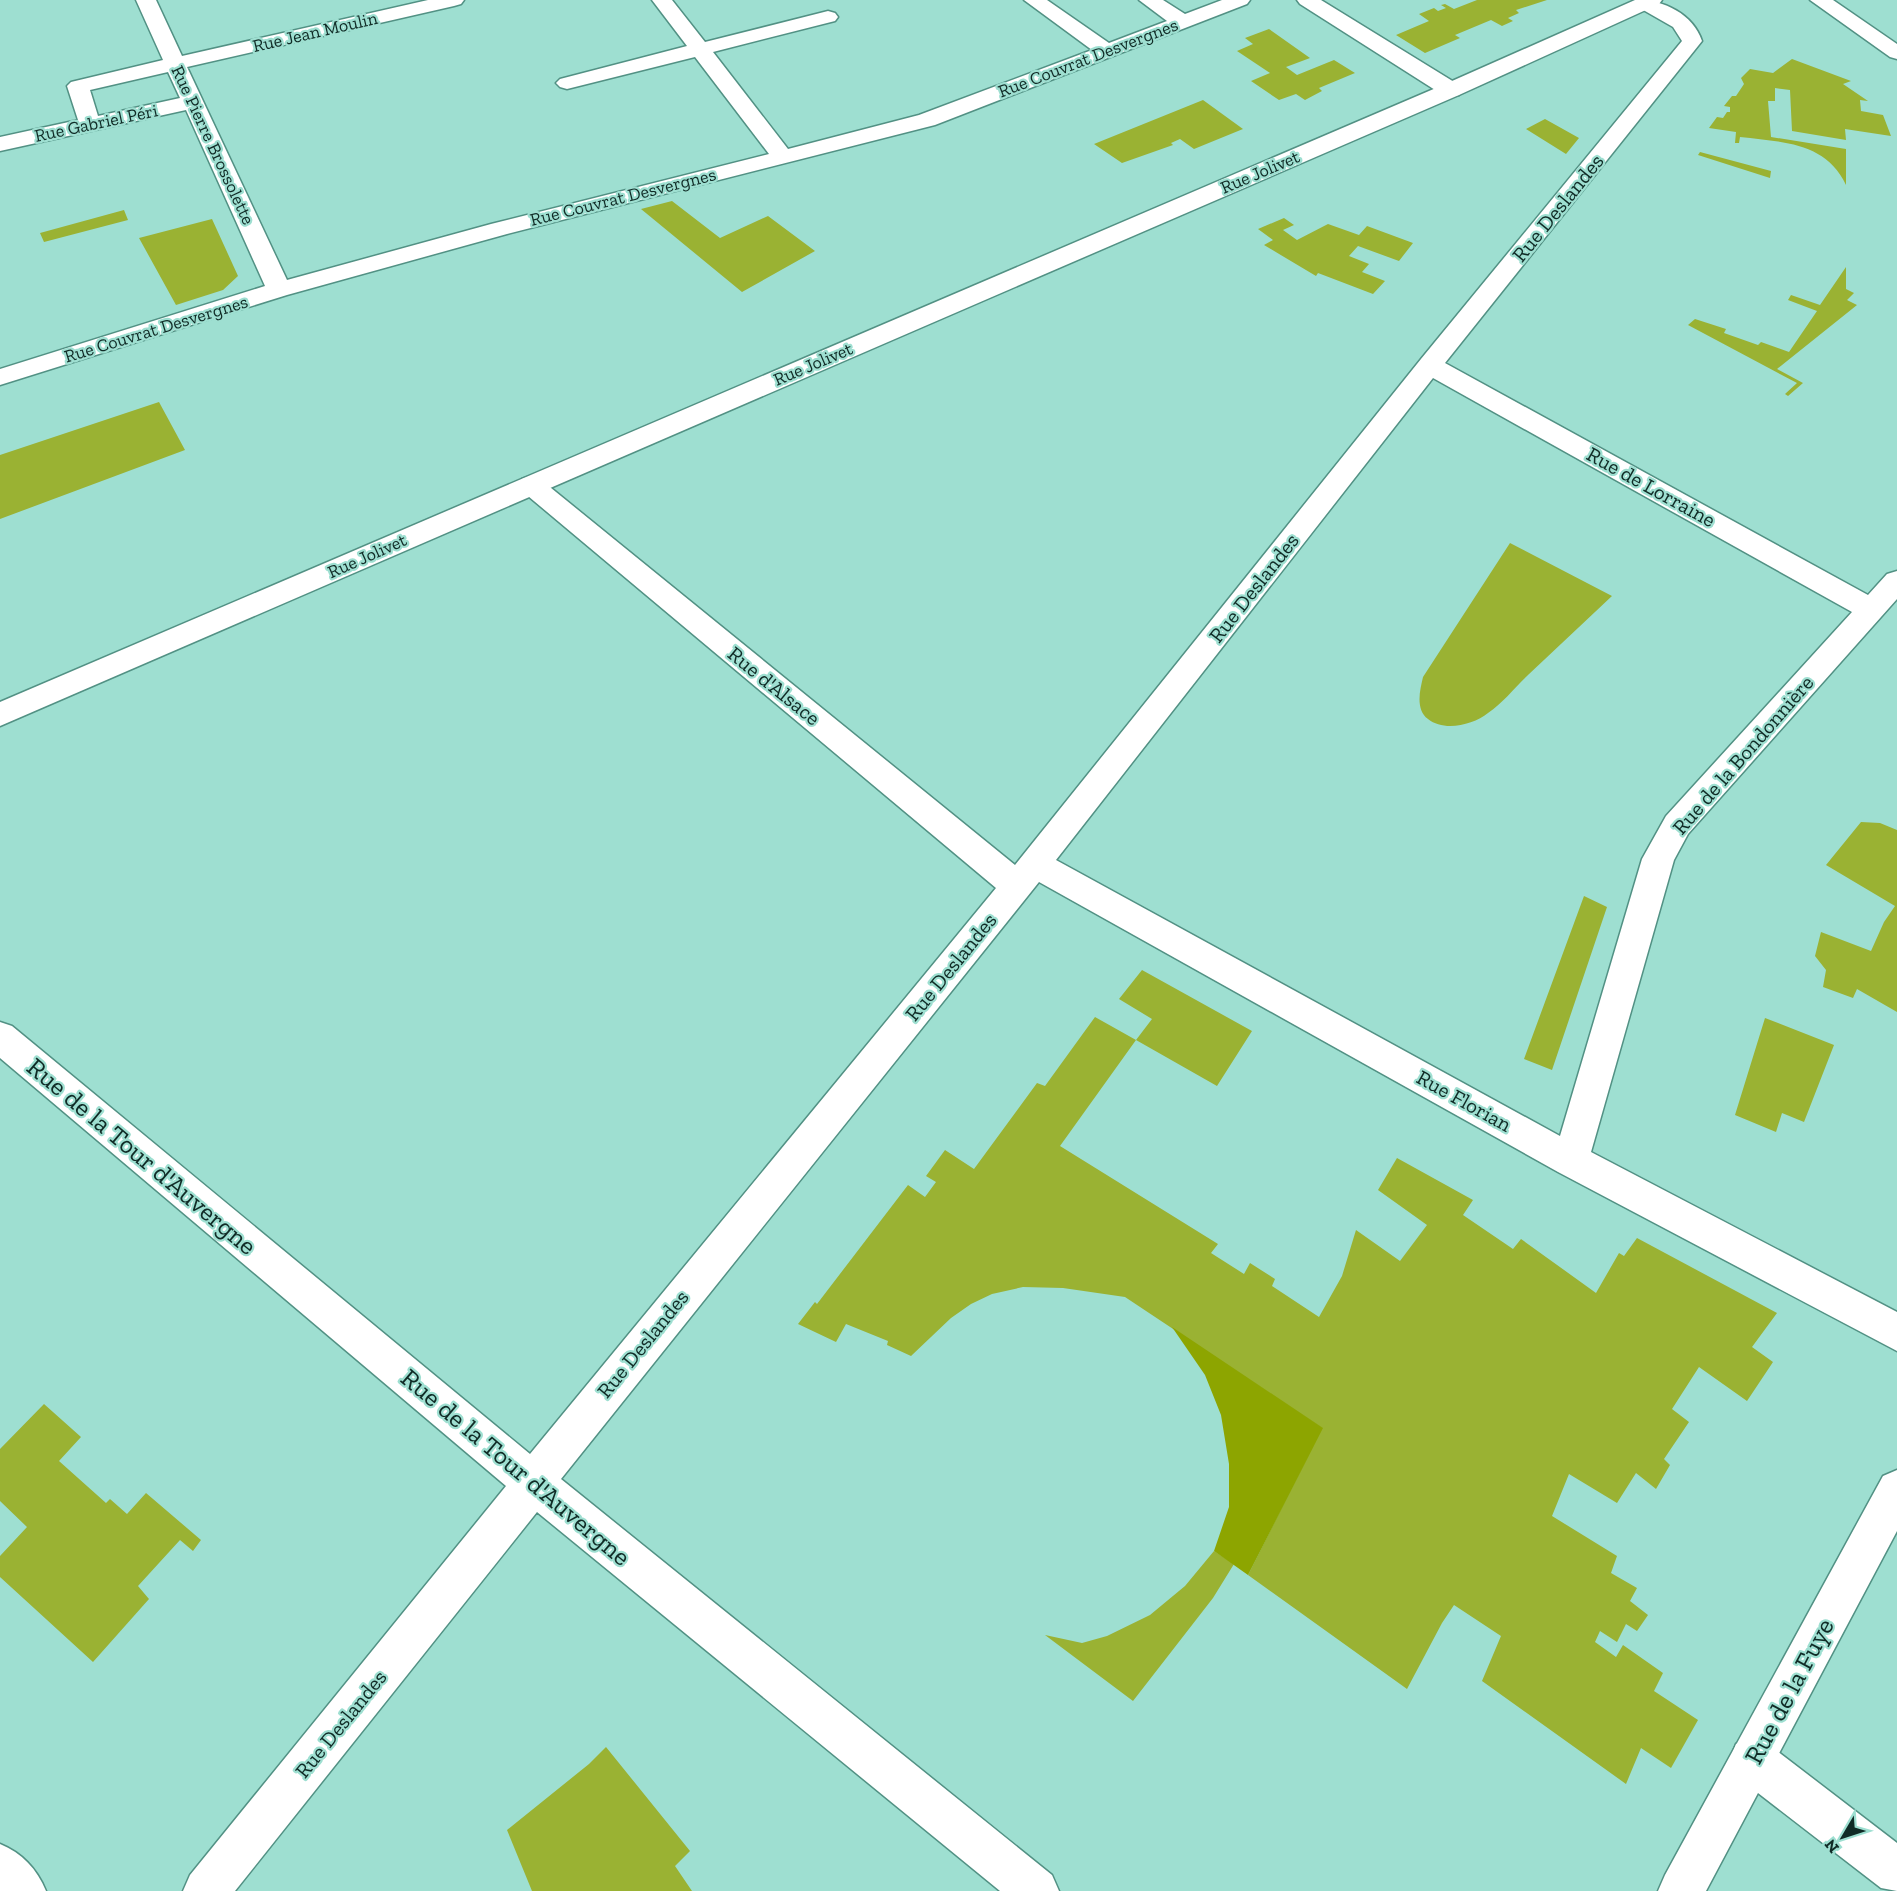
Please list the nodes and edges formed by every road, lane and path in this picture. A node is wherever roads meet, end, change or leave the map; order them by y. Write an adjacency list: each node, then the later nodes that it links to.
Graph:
1 (146, 0): 17 (street, Rue Pierre Brossolette)
2 (454, 0): 17 (street, Rue Jean Moulin)
3 (662, 0): 14 (street)
4 (1034, 0): 15 (street)
5 (1149, 0): 12 (street)
6 (1240, 0): 12 (street, Rue Couvrat Desvergnes)
7 (1307, 0): 19 (street)
8 (1820, 0): 16 (street)
9 (1844, 0): 13 (street)
10 (1641, 6): 19 (street, Rue Jolivet); 25 (street, Rue Deslandes)
11 (828, 17): 14 (street)
12 (1183, 22): 15 (street, Rue Couvrat Desvergnes)
13 (1897, 36)
14 (700, 49): 18 (street); 23 (street)
15 (1107, 51): 23 (street, Rue Couvrat Desvergnes)
16 (1897, 53)
17 (176, 64): 20 (street, Rue Pierre Brossolette); 21 (street, Rue Jean Moulin)
18 (567, 83)
19 (1451, 90): 27 (street, Rue Jolivet)
20 (193, 102): 21 (street, Rue Gabriel Péri); 24 (street, Rue Pierre Brossolette)
21 (90, 124): 22 (street, Rue Gabriel Péri)
22 (0, 144)
23 (783, 157): 24 (street, Rue Couvrat Desvergnes)
24 (279, 290): 26 (street, Rue Couvrat Desvergnes)
25 (1430, 364): 29 (street, Rue de Lorraine); 31 (street, Rue Deslandes)
26 (0, 377)
27 (531, 485): 30 (street, Rue Jolivet); 31 (street, Rue d'Alsace)
28 (1897, 581): 29 (street, Rue de la Bondonnière)
29 (1871, 610): 33 (street, Rue de la Bondonnière)
30 (0, 715)
31 (1026, 875): 33 (street, Rue Florian); 35 (street, Rue Deslandes)
32 (0, 1037): 35 (street, Rue de la Tour d'Auvergne)
33 (1570, 1160): 34 (street, Rue Florian)
34 (1897, 1332)
35 (534, 1482): 41 (street, Rue Deslandes); 42 (street, Rue de la Tour d'Auvergne)
36 (1897, 1490): 37 (street, Rue de la Fuye)
37 (1752, 1760): 39 (street); 43 (street, Rue de la Fuye)
38 (0, 1867): 40 (street)
39 (1897, 1872)
40 (23, 1891)
41 (206, 1891)
42 (1036, 1891)
43 (1681, 1891)

